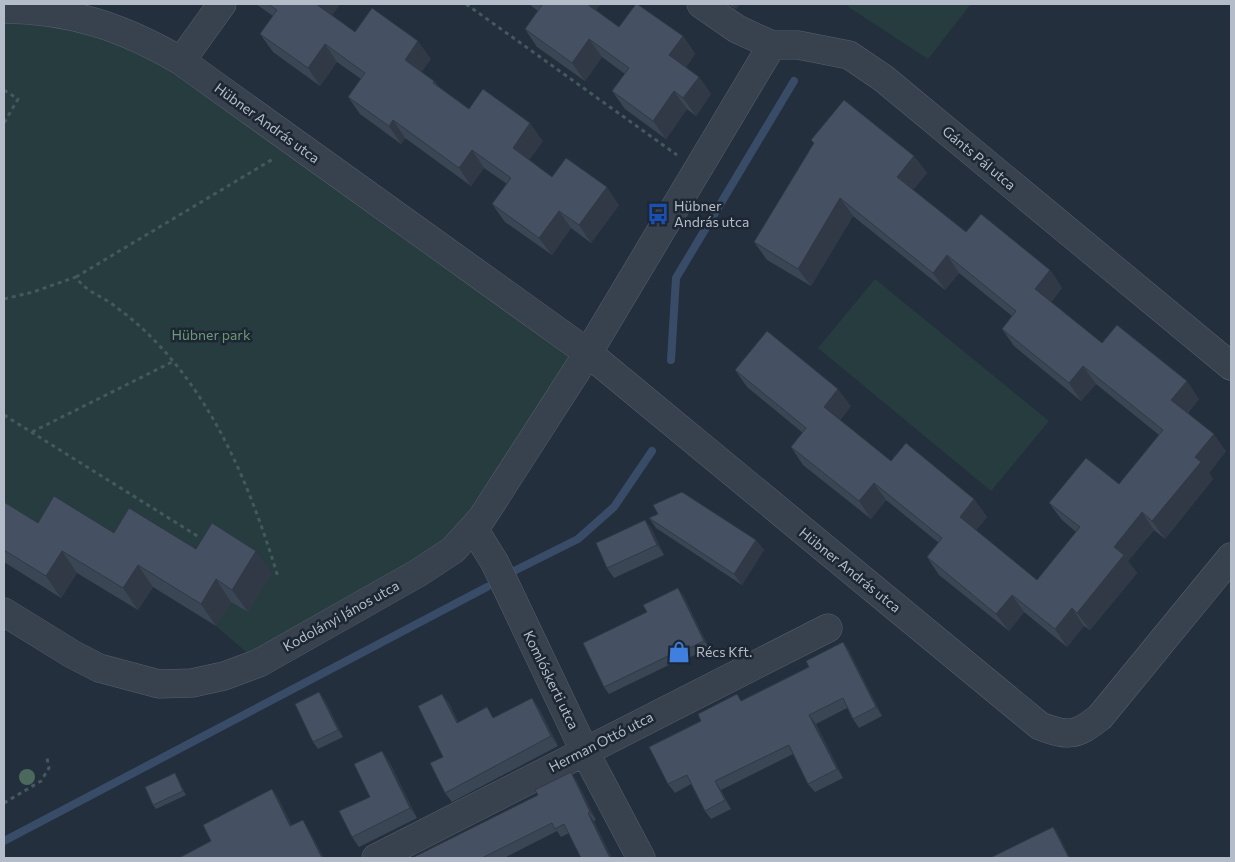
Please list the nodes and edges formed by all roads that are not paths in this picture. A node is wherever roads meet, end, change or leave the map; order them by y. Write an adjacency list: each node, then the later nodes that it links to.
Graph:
1 (222, 4): 5 (street)
2 (700, 4): 4 (street, Gánts Pál utca)
3 (4, 9): 5 (street, Hübner András utca)
4 (772, 44): 6 (street); 7 (street, Gánts Pál utca)
5 (181, 61): 6 (street, Hübner András utca)
6 (588, 353): 8 (street, Kodolányi János utca); 9 (street, Hübner András utca)
7 (1231, 366)
8 (474, 529): 10 (street, Kodolányi János utca); 12 (street, Komlóskerti utca)
9 (1231, 557)
10 (4, 612)
11 (828, 628): 12 (street, Herman Ottó utca)
12 (584, 750): 13 (street, Herman Ottó utca); 14 (street, Komlóskerti utca)
13 (376, 858)
14 (641, 858)

